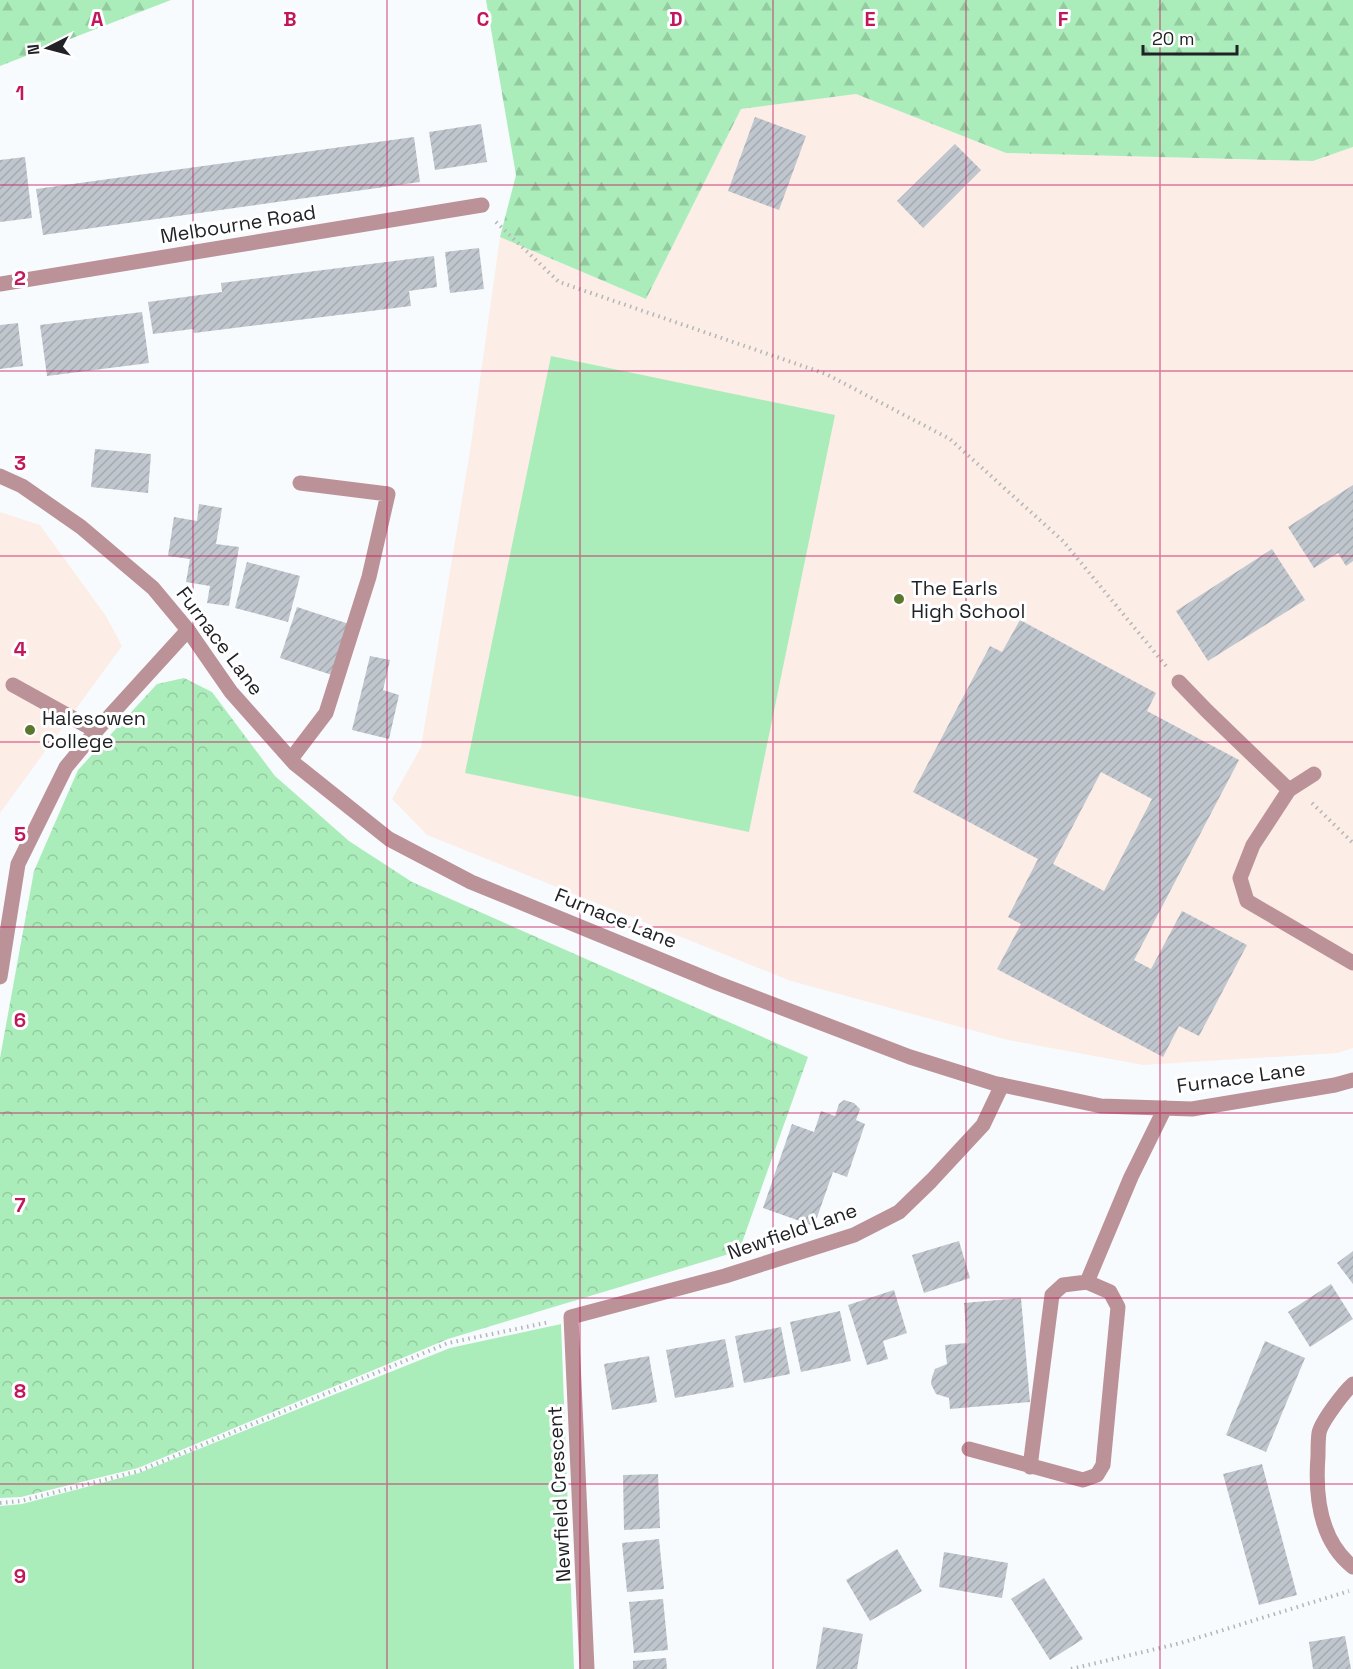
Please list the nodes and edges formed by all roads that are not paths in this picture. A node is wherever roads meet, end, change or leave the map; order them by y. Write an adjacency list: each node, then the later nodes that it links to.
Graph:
1 (482, 205): 2 (street, Melbourne Road)
2 (0, 284)
3 (0, 476): 5 (street, Furnace Lane)
4 (300, 483): 9 (street)
5 (188, 630): 8 (street); 9 (street, Furnace Lane)
6 (1179, 682): 11 (street)
7 (13, 685): 8 (street)
8 (96, 730): 13 (street)
9 (291, 759): 15 (street, Furnace Lane)
10 (1314, 774): 11 (street)
11 (1292, 787): 12 (street)
12 (1353, 963)
13 (0, 977)
14 (1353, 1080): 16 (street, Furnace Lane)
15 (1002, 1085): 16 (street, Furnace Lane); 18 (street, Newfield Lane)
16 (1165, 1108): 17 (street)
17 (1087, 1282): 21 (street); 21 (street)
18 (571, 1317): 23 (street, Newfield Crescent)
19 (1353, 1384): 22 (street)
20 (969, 1449): 21 (street)
21 (1030, 1467)
22 (1353, 1567)
23 (587, 1669)

